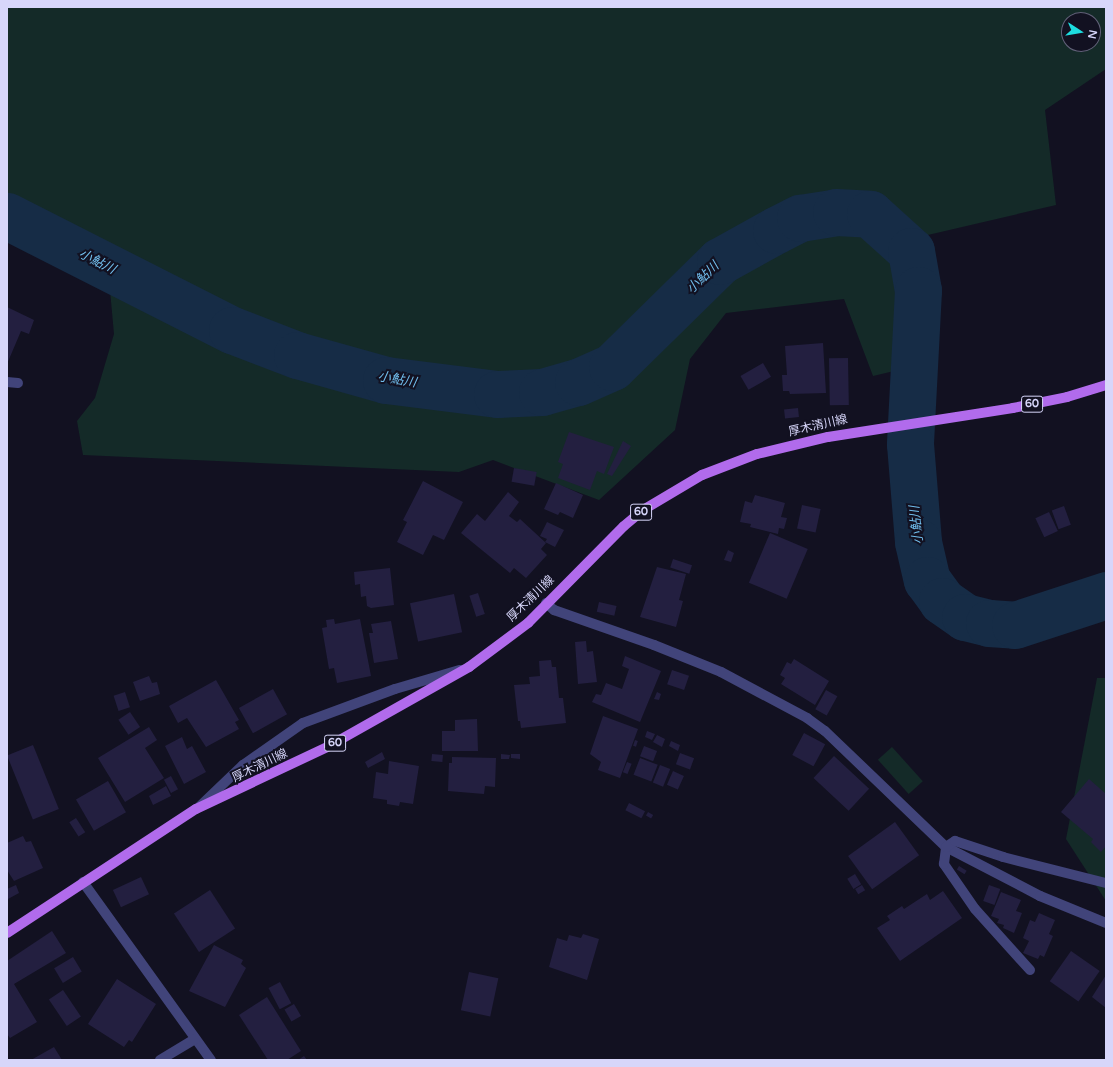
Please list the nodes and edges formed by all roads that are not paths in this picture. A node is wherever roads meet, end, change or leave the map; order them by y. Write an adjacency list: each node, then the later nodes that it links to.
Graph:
1 (7, 382): 2 (street)
2 (18, 383)
3 (1106, 385): 4 (main road, 厚木清川線 / 60)
4 (546, 603): 5 (main road, 厚木清川線 / 60); 7 (street)
5 (469, 667): 6 (main road, 厚木清川線 / 60); 6 (street)
6 (196, 810): 8 (main road, 厚木清川線 / 60)
7 (946, 847): 9 (street); 10 (street); 12 (street)
8 (83, 882): 11 (main road, 厚木清川線 / 60); 13 (street)
9 (1106, 883)
10 (1106, 923)
11 (7, 934)
12 (1030, 970)
13 (195, 1039): 14 (street); 15 (street)
14 (160, 1060)
15 (211, 1060)

